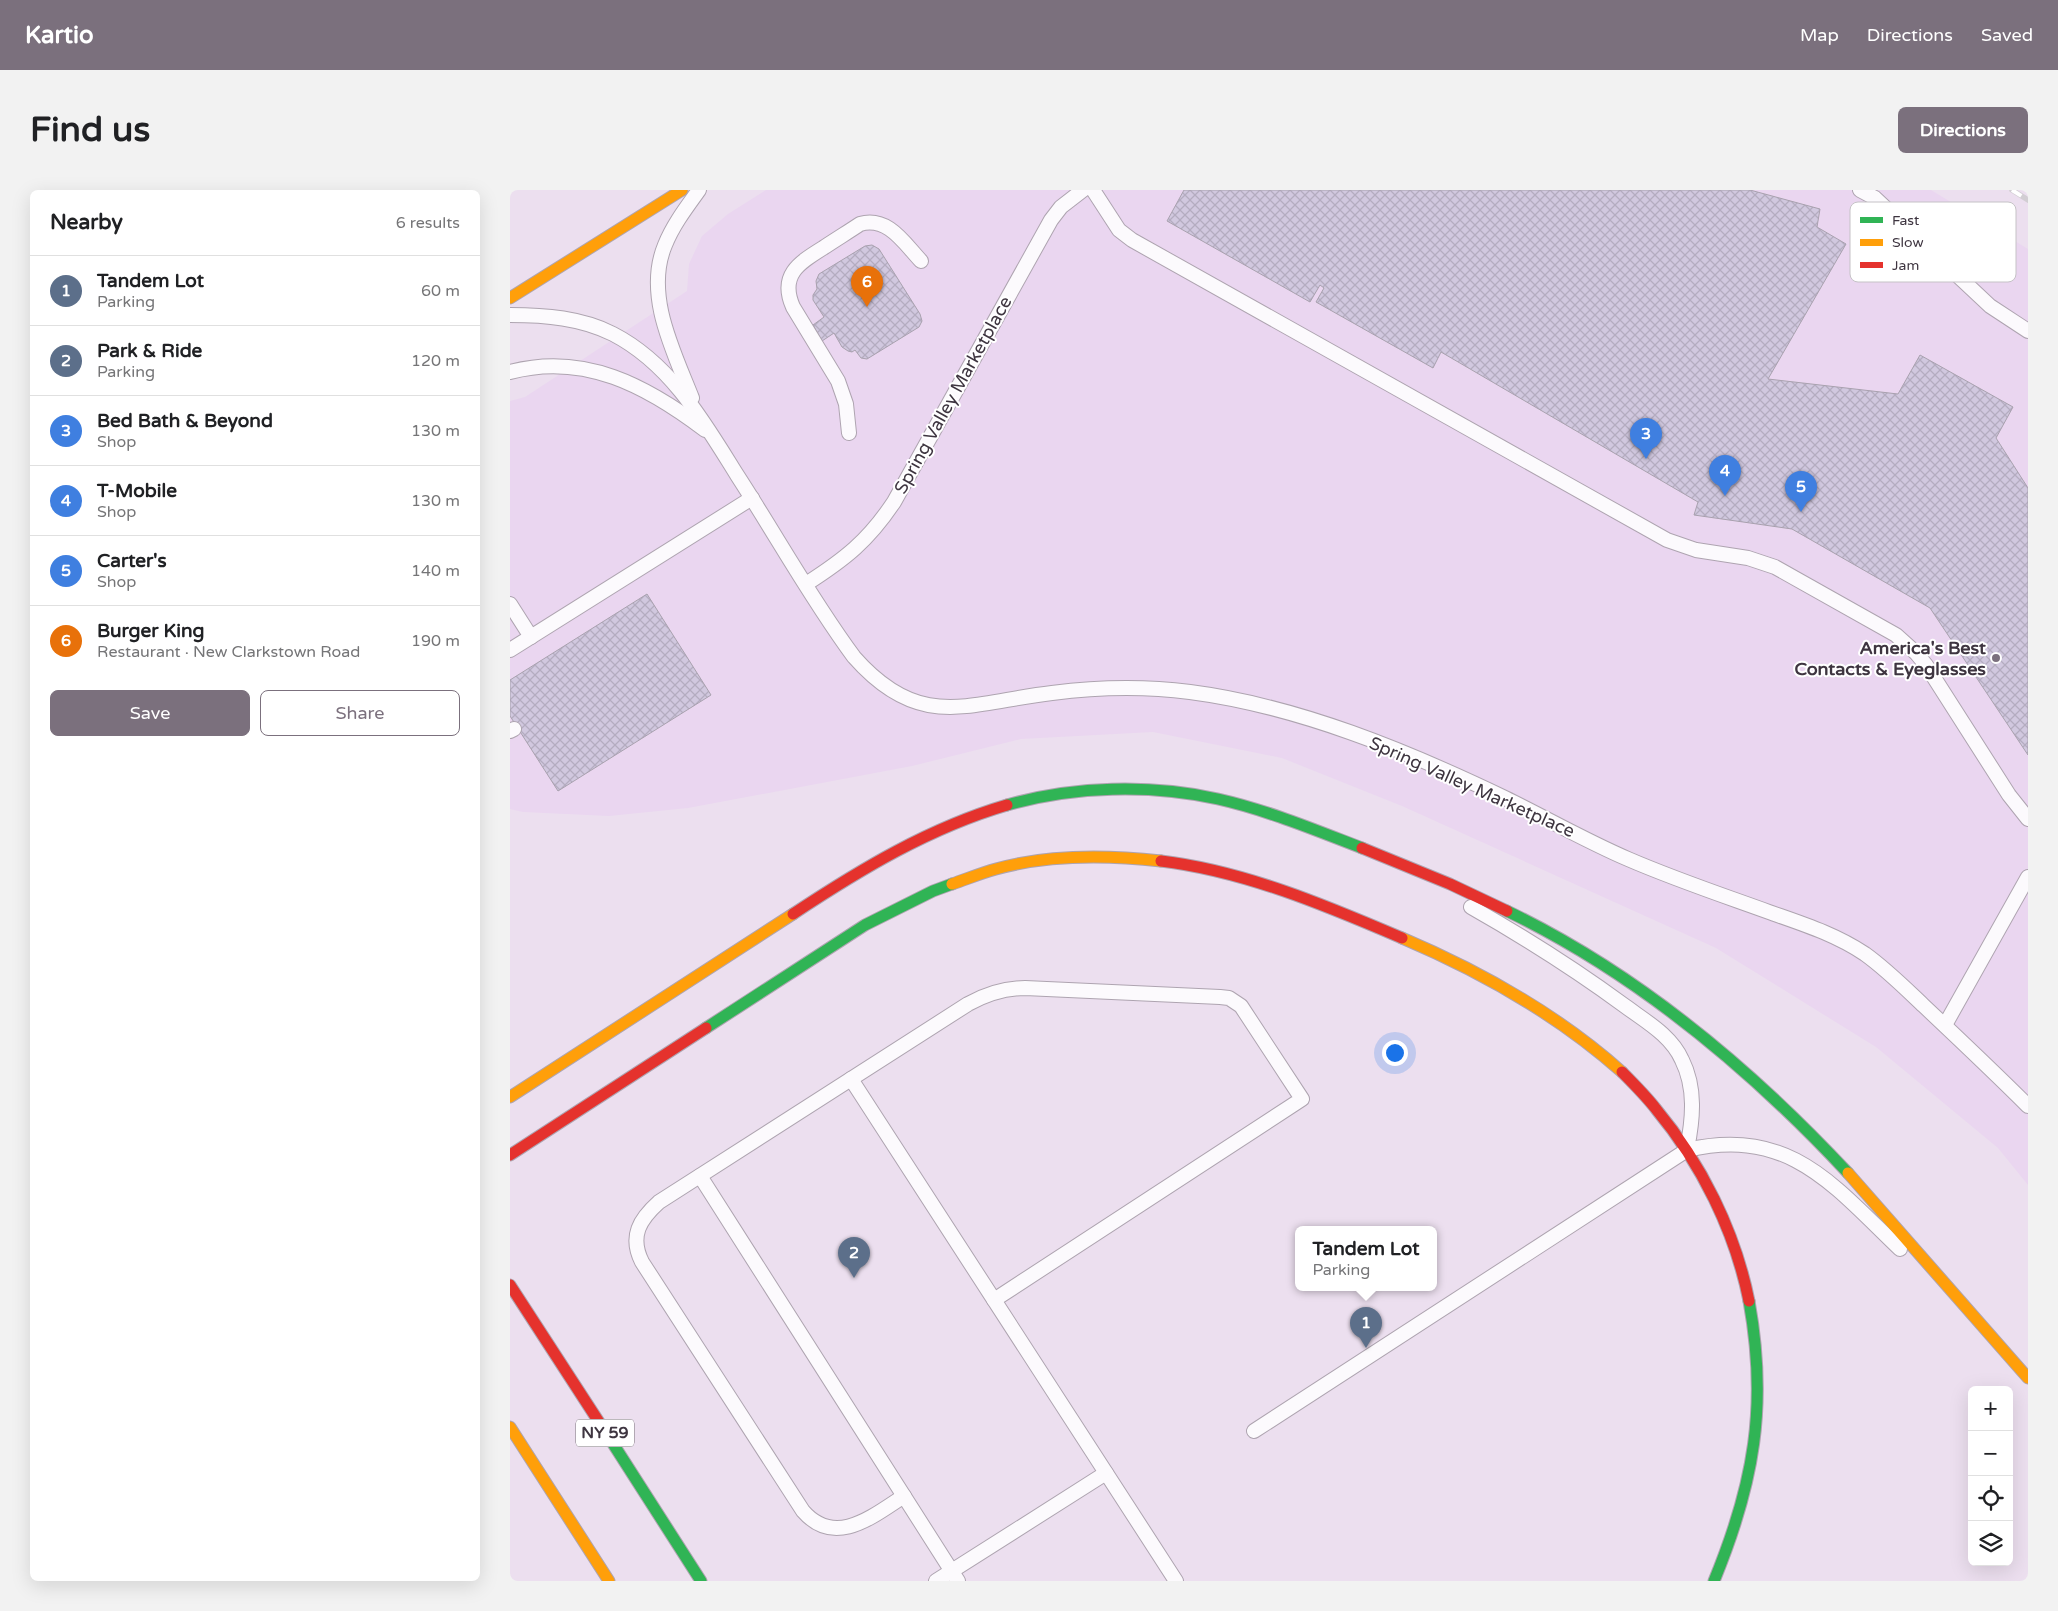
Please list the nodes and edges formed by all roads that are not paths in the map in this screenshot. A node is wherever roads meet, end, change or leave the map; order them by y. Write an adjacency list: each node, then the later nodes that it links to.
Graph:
1 (682, 190): 9 (main road)
2 (699, 190): 13 (lane)
3 (1083, 190): 17 (lane, Spring Valley Marketplace)
4 (1093, 190): 21 (lane)
5 (1860, 190): 6 (lane)
6 (1879, 202)
7 (921, 261): 14 (lane)
8 (1964, 282): 11 (lane)
9 (510, 298)
10 (510, 315): 13 (lane, Spring Valley Marketplace)
11 (2028, 331)
12 (510, 372): 15 (lane)
13 (698, 412): 15 (lane, Spring Valley Marketplace)
14 (849, 433)
15 (713, 436): 16 (lane, Spring Valley Marketplace)
16 (752, 498): 17 (lane, Spring Valley Marketplace); 19 (lane)
17 (806, 584): 24 (lane, Spring Valley Marketplace)
18 (510, 604): 19 (lane)
19 (531, 636): 20 (lane)
20 (510, 650)
21 (2028, 819)
22 (1350, 844): 26 (main road); 28 (lane); 33 (main road)
23 (2028, 877): 24 (lane)
24 (1945, 1025): 27 (lane, Spring Valley Marketplace)
25 (851, 1079): 30 (lane); 32 (lane); 32 (lane)
26 (510, 1097)
27 (2028, 1106)
28 (1687, 1150): 29 (main road); 33 (lane); 36 (lane); 44 (main road)
29 (510, 1155)
30 (700, 1176): 38 (lane); 38 (lane)
31 (510, 1285): 41 (main road, NY 59)
32 (994, 1300): 37 (lane)
33 (1991, 1335): 34 (main road)
34 (2028, 1378)
35 (510, 1427): 40 (main road)
36 (1254, 1431)
37 (1106, 1473): 39 (lane); 43 (lane)
38 (904, 1496): 39 (lane)
39 (955, 1576): 42 (lane)
40 (609, 1581)
41 (701, 1581)
42 (936, 1581)
43 (1176, 1581)
44 (1714, 1581)

